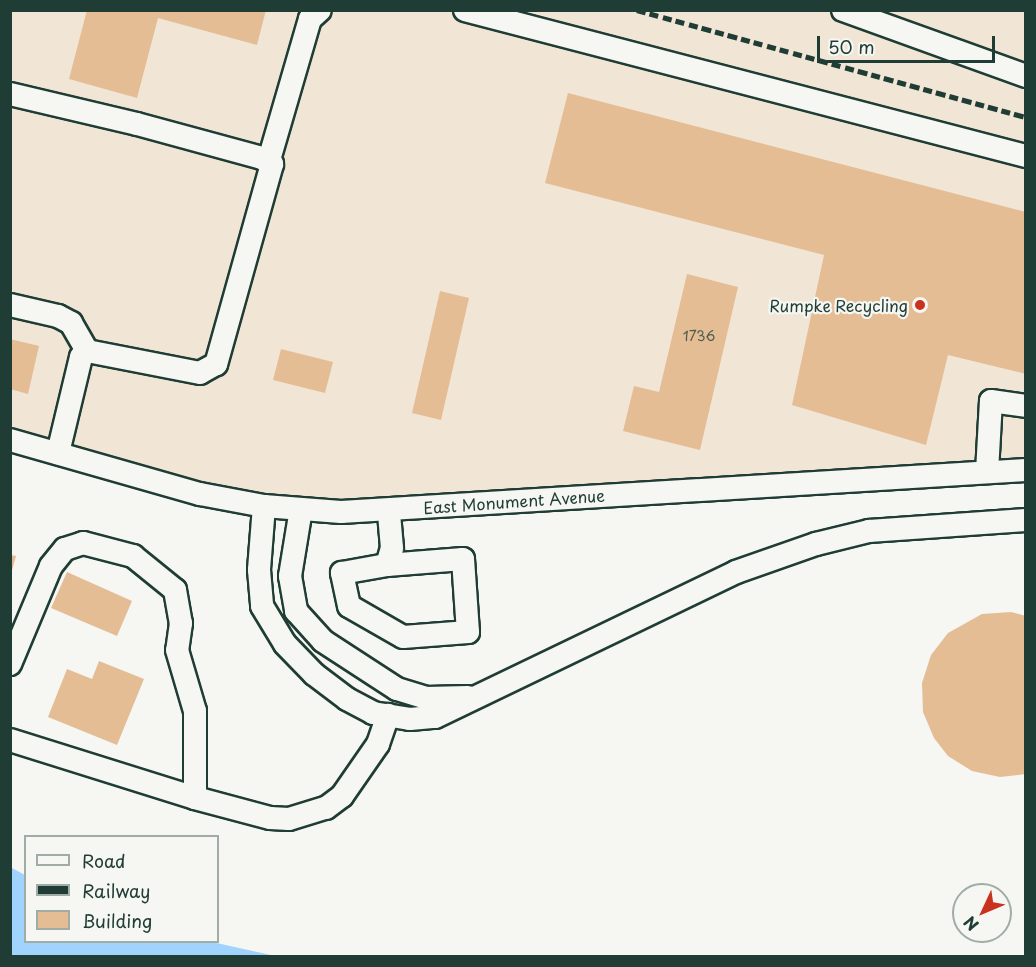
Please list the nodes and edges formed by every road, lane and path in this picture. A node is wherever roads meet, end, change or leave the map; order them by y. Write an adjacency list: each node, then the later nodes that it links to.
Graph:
1 (320, 10): 7 (street)
2 (465, 10): 6 (street)
3 (843, 10): 4 (street)
4 (1026, 76)
5 (10, 94): 7 (street)
6 (1026, 156)
7 (269, 160): 9 (street)
8 (10, 305): 9 (street)
9 (87, 351): 12 (street)
10 (1026, 406): 14 (street)
11 (10, 440): 12 (street, East Monument Avenue)
12 (58, 453): 15 (street, East Monument Avenue)
13 (1026, 470): 14 (street, East Monument Avenue)
14 (987, 472): 17 (street, East Monument Avenue)
15 (264, 506): 16 (street, East Monument Avenue); 22 (street)
16 (301, 509): 17 (street, East Monument Avenue); 21 (street)
17 (389, 510): 19 (street)
18 (1026, 520): 21 (street)
19 (387, 565): 19 (street)
20 (10, 664): 24 (street)
21 (472, 697): 22 (street)
22 (388, 716): 24 (street)
23 (10, 740): 24 (street)
24 (195, 798)

